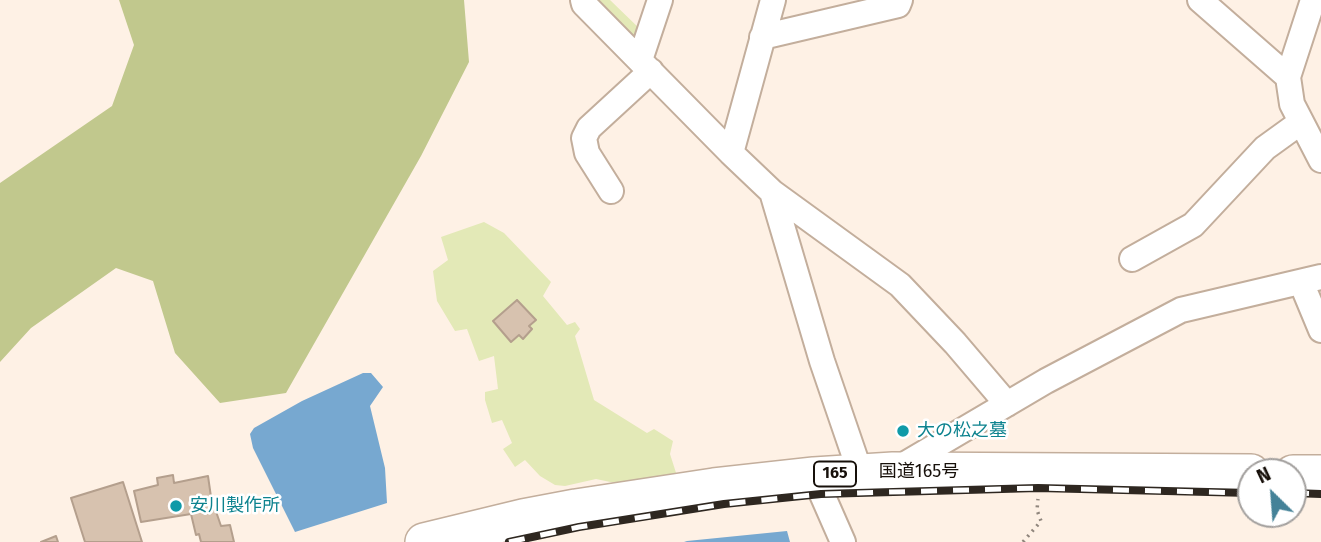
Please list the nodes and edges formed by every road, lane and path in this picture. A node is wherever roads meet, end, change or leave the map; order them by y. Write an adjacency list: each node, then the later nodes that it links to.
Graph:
1 (583, 0): 8 (street)
2 (660, 0): 8 (street)
3 (774, 0): 7 (street)
4 (900, 0): 7 (street)
5 (1200, 0): 9 (street)
6 (1313, 0): 9 (street)
7 (762, 37): 11 (street)
8 (645, 66): 11 (street); 13 (street)
9 (1288, 77): 10 (street)
10 (1301, 122): 12 (street); 15 (street)
11 (731, 153): 14 (street)
12 (1321, 160)
13 (611, 191)
14 (772, 192): 18 (street); 19 (street)
15 (1132, 259)
16 (1311, 279): 17 (street); 18 (street)
17 (1321, 330)
18 (1007, 404): 19 (street)
19 (876, 471): 20 (highway, 国道165号 / 165); 22 (highway, 国道165号 / 165)
20 (1037, 472): 21 (highway, 国道165号 / 165); 25 (path)
21 (1237, 473)
22 (814, 476): 23 (highway, 国道165号 / 165); 24 (street)
23 (424, 542)
24 (844, 542)
25 (1023, 542)

